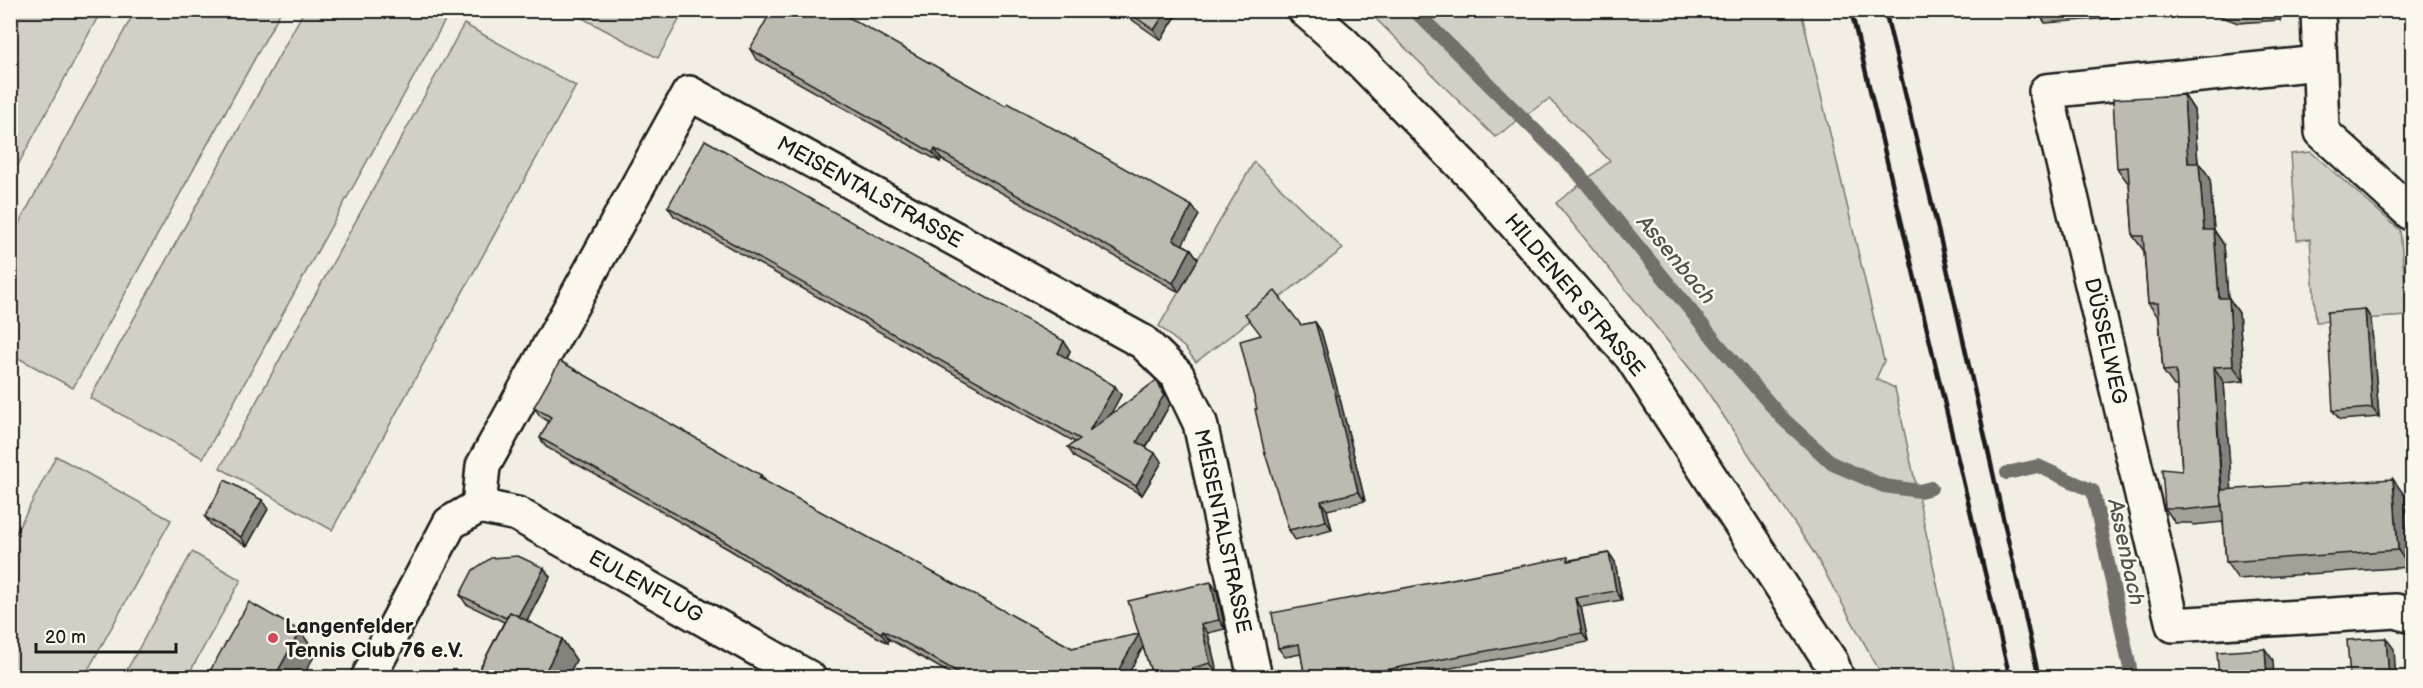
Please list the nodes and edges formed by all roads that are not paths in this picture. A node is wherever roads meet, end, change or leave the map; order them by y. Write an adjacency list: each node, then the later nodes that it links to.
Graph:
1 (1305, 10): 10 (street, HILDENER STRASSE)
2 (2318, 10): 3 (street)
3 (2319, 63): 4 (street); 6 (street, DÜSSELWEG)
4 (2412, 214)
5 (479, 506): 7 (street); 8 (street, EULENFLUG); 9 (street, MEISENTALSTRASSE)
6 (2412, 616)
7 (368, 678)
8 (809, 678)
9 (1255, 678)
10 (1837, 678)

